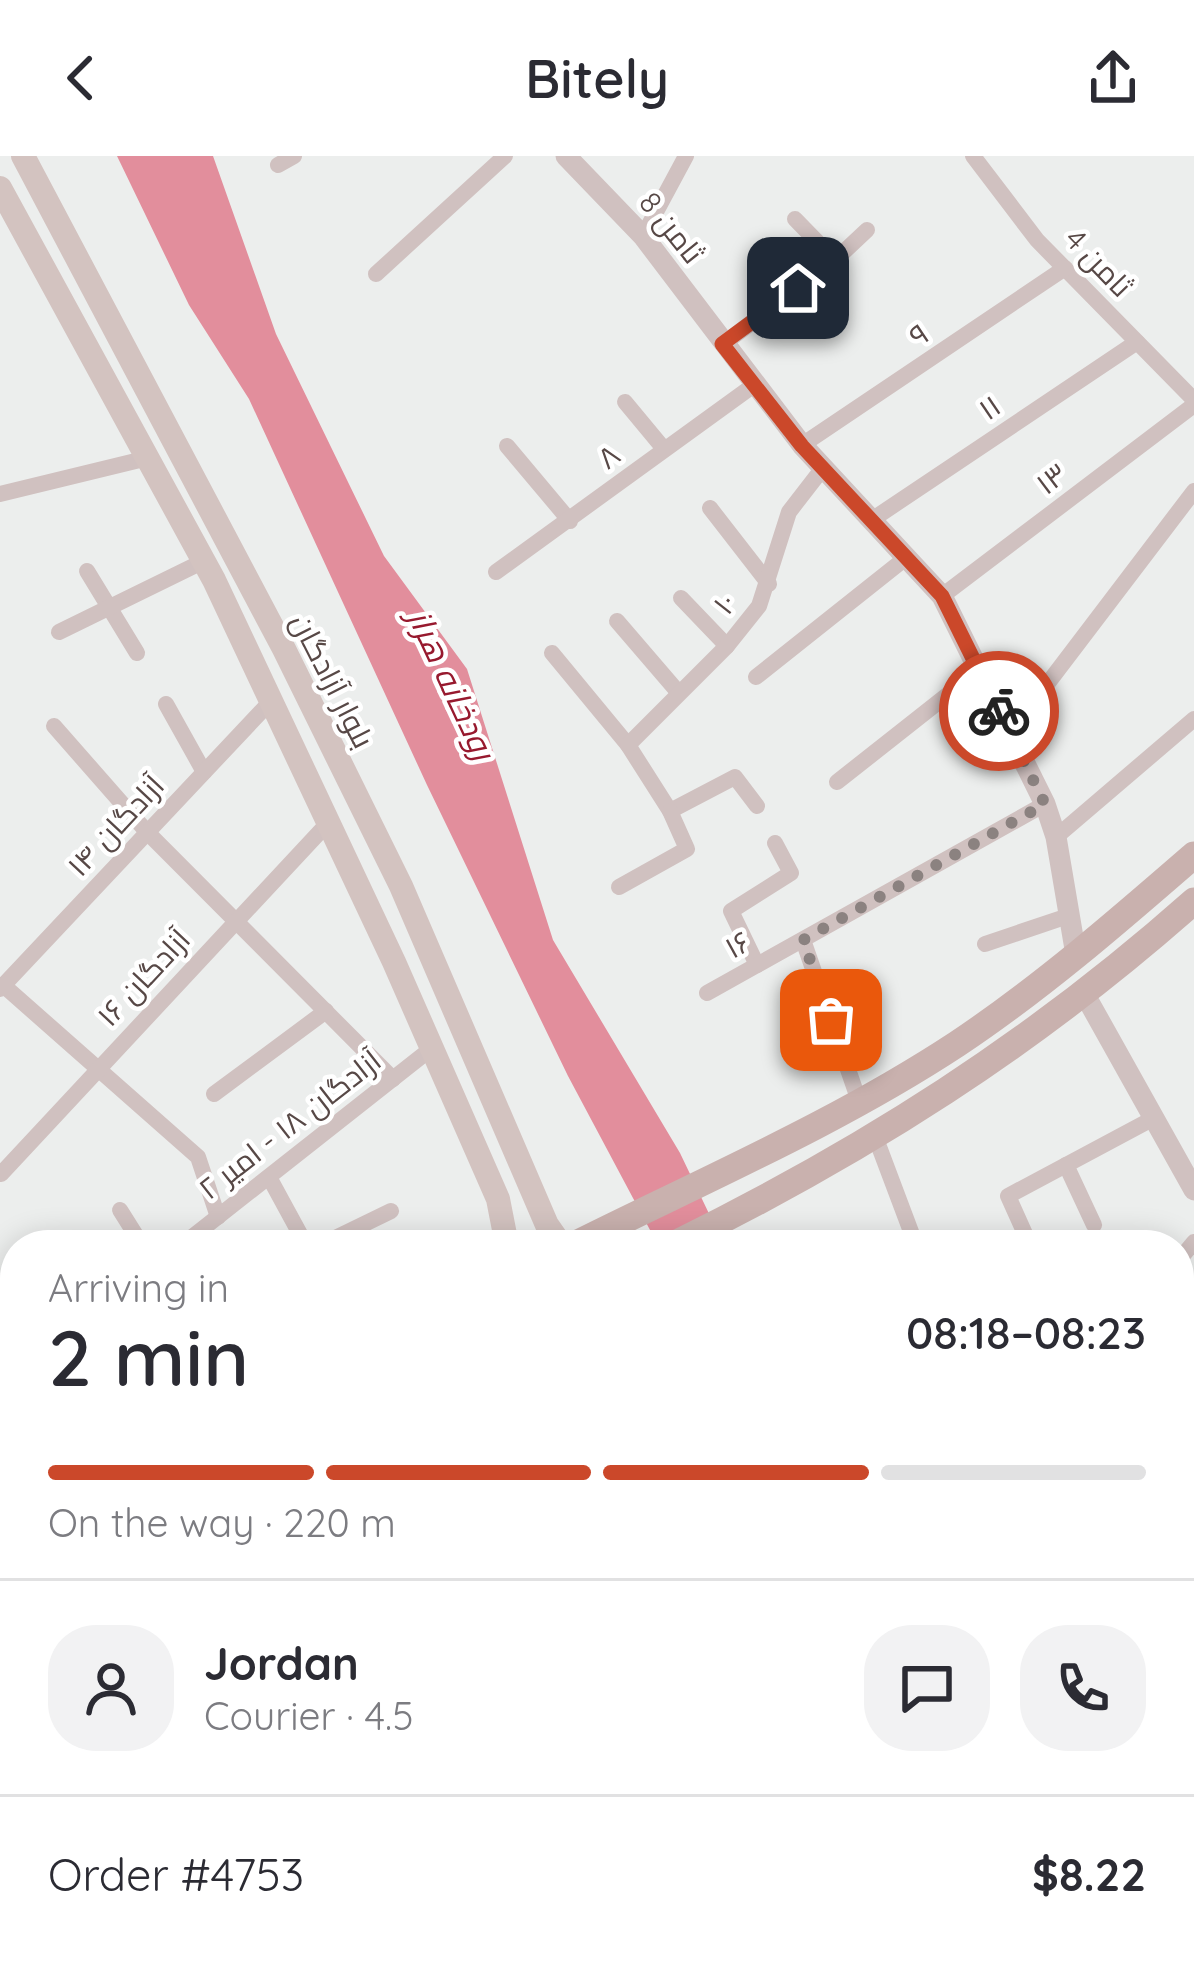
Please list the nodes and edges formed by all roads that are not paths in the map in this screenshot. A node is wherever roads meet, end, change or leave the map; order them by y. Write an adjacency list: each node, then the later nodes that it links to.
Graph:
1 (23, 156): 64 (main road, بلوار آزادگان)
2 (505, 156): 12 (street)
3 (566, 156): 9 (street, ثامن 8)
4 (686, 156): 9 (street)
5 (973, 156): 11 (street, ثامن 4)
6 (0, 188): 21 (main road, بلوار آزادگان)
7 (795, 219): 10 (street)
8 (867, 230): 10 (street)
9 (643, 236): 14 (street, ثامن 8)
10 (835, 260): 14 (street)
11 (1065, 268): 13 (street, ثامن 4); 19 (street, ۹)
12 (376, 274)
13 (1137, 342): 16 (street, ثامن 4); 26 (street, ۱۱)
14 (722, 344): 15 (street, ثامن 8)
15 (754, 385): 19 (street, ثامن 8); 20 (street, ۸)
16 (1191, 392): 33 (street, ۱۳)
17 (625, 402): 20 (street)
18 (507, 446): 27 (street)
19 (802, 446): 22 (street, ثامن 8)
20 (664, 449): 27 (street, ۸)
21 (148, 458): 24 (street); 29 (main road, بلوار آزادگان)
22 (823, 468): 26 (street, ثامن 8); 32 (street, ۱۰)
23 (1194, 491): 48 (street)
24 (0, 494)
25 (710, 508): 32 (street)
26 (873, 519): 28 (street, ثامن 8)
27 (570, 521): 31 (street, ۸)
28 (907, 556): 33 (street, ثامن 8); 42 (street)
29 (204, 561): 35 (street); 44 (main road, بلوار آزادگان)
30 (87, 571): 35 (street)
31 (496, 572)
32 (769, 584): 38 (street, ۱۰)
33 (942, 596): 41 (street, ثامن 8)
34 (681, 598): 38 (street)
35 (109, 608): 37 (street); 39 (street)
36 (617, 621): 43 (street)
37 (59, 632)
38 (727, 646): 43 (street, ۱۰)
39 (136, 653)
40 (552, 653): 49 (street)
41 (979, 670): 48 (street, ثامن 8); 51 (street)
42 (756, 677)
43 (678, 692): 49 (street, ۱۰)
44 (272, 700): 50 (street, آزادگان ۱۴); 55 (main road, بلوار آزادگان)
45 (166, 704): 50 (street)
46 (1194, 719): 57 (street)
47 (54, 726): 56 (street)
48 (1010, 733): 52 (street, ثامن 8)
49 (628, 745): 54 (street)
50 (204, 772): 56 (street, آزادگان ۱۴)
51 (837, 782)
52 (1045, 804): 57 (street, ثامن 8); 65 (street, ۱۶)
53 (757, 806): 54 (street)
54 (670, 811): 60 (street)
55 (329, 822): 63 (street, آزادگان ۱۶); 67 (main road, بلوار آزادگان)
56 (147, 832): 63 (street); 70 (street, آزادگان ۱۴)
57 (1056, 837): 62 (street, ثامن 8)
58 (775, 843): 69 (street)
59 (1194, 855): 68 (main road)
60 (619, 887)
61 (1194, 902): 72 (main road)
62 (1068, 916): 66 (street); 68 (street, ثامن 8)
63 (236, 921): 73 (street); 75 (street, آزادگان ۱۶)
64 (420, 930): 67 (main road); 97 (main road, بلوار آزادگان)
65 (803, 940): 69 (street, ۱۶); 79 (street)
66 (985, 944)
67 (388, 948): 74 (main road, بلوار آزادگان)
68 (1076, 955): 77 (main road)
69 (758, 965): 71 (street, ۱۶)
70 (3, 981): 75 (street)
71 (707, 993)
72 (1085, 994): 80 (street); 81 (main road)
73 (326, 1011): 76 (street); 78 (street)
74 (432, 1048): 76 (street, آزادگان ۱۸ - امیر ۲); 96 (main road, بلوار آزادگان)
75 (97, 1068): 85 (street, آزادگان ۱۶); 90 (street)
76 (393, 1079): 86 (street, آزادگان ۱۸ - امیر ۲)
77 (889, 1084): 79 (main road); 81 (main road)
78 (214, 1094)
79 (859, 1101): 82 (main road); 98 (main road)
80 (1154, 1118): 83 (street); 84 (street)
81 (902, 1120): 82 (main road)
82 (875, 1136): 99 (main road); 100 (street)
83 (1187, 1159): 87 (street)
84 (1066, 1165): 91 (street); 101 (street)
85 (1, 1174)
86 (269, 1177): 90 (street, آزادگان ۱۸ - امیر ۲); 94 (street)
87 (1194, 1190)
88 (120, 1210): 92 (street)
89 (391, 1211): 95 (street)
90 (218, 1217): 93 (street, آزادگان ۱۸ - امیر ۲)
91 (1094, 1225)
92 (133, 1230)
93 (201, 1230)
94 (298, 1230)
95 (352, 1230)
96 (504, 1230)
97 (550, 1230)
98 (604, 1230)
99 (703, 1230)
100 (910, 1230)
101 (1023, 1230)

